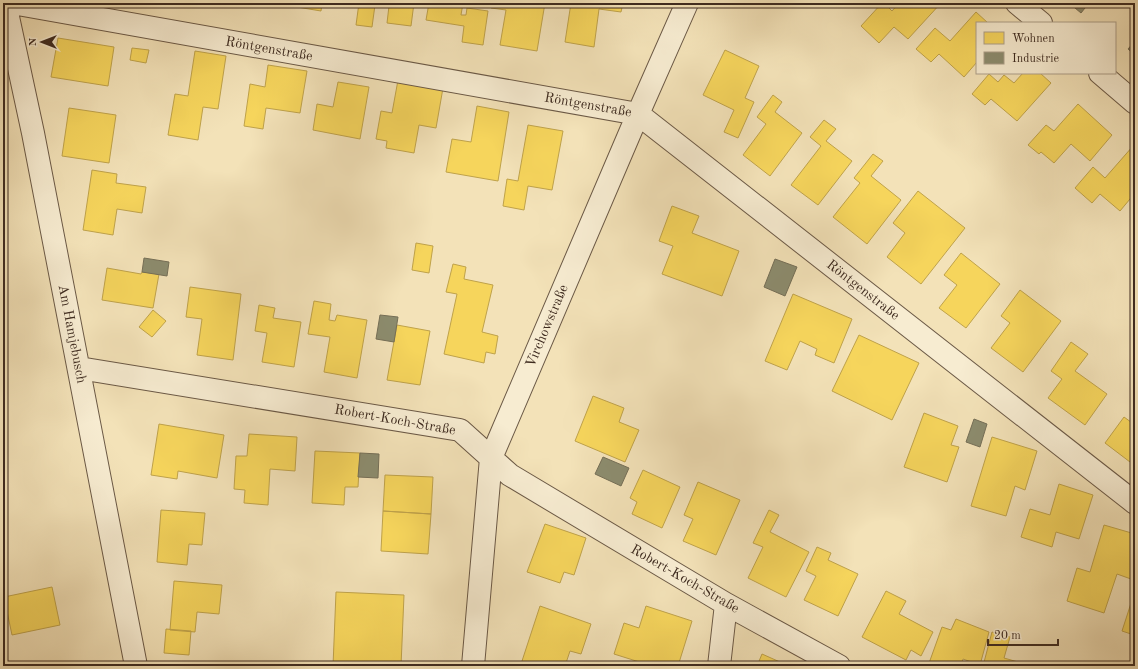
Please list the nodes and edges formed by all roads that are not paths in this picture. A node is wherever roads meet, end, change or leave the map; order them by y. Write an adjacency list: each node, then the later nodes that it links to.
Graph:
1 (6, 3): 9 (street, Am Hamjebusch)
2 (12, 3): 8 (street, Röntgenstraße)
3 (687, 3): 8 (street, Virchowstraße)
4 (1017, 3): 5 (street)
5 (1040, 22)
6 (1101, 74): 7 (street)
7 (1135, 103)
8 (638, 114): 10 (street, Virchowstraße); 11 (street, Röntgenstraße)
9 (79, 368): 10 (street, Robert-Koch-Straße); 13 (street, Am Hamjebusch)
10 (491, 458): 12 (street, Robert-Koch-Straße); 14 (street, Virchowstraße)
11 (1135, 503)
12 (726, 604): 15 (street); 16 (street, Robert-Koch-Straße)
13 (136, 666)
14 (473, 666)
15 (719, 666)
16 (840, 666)

